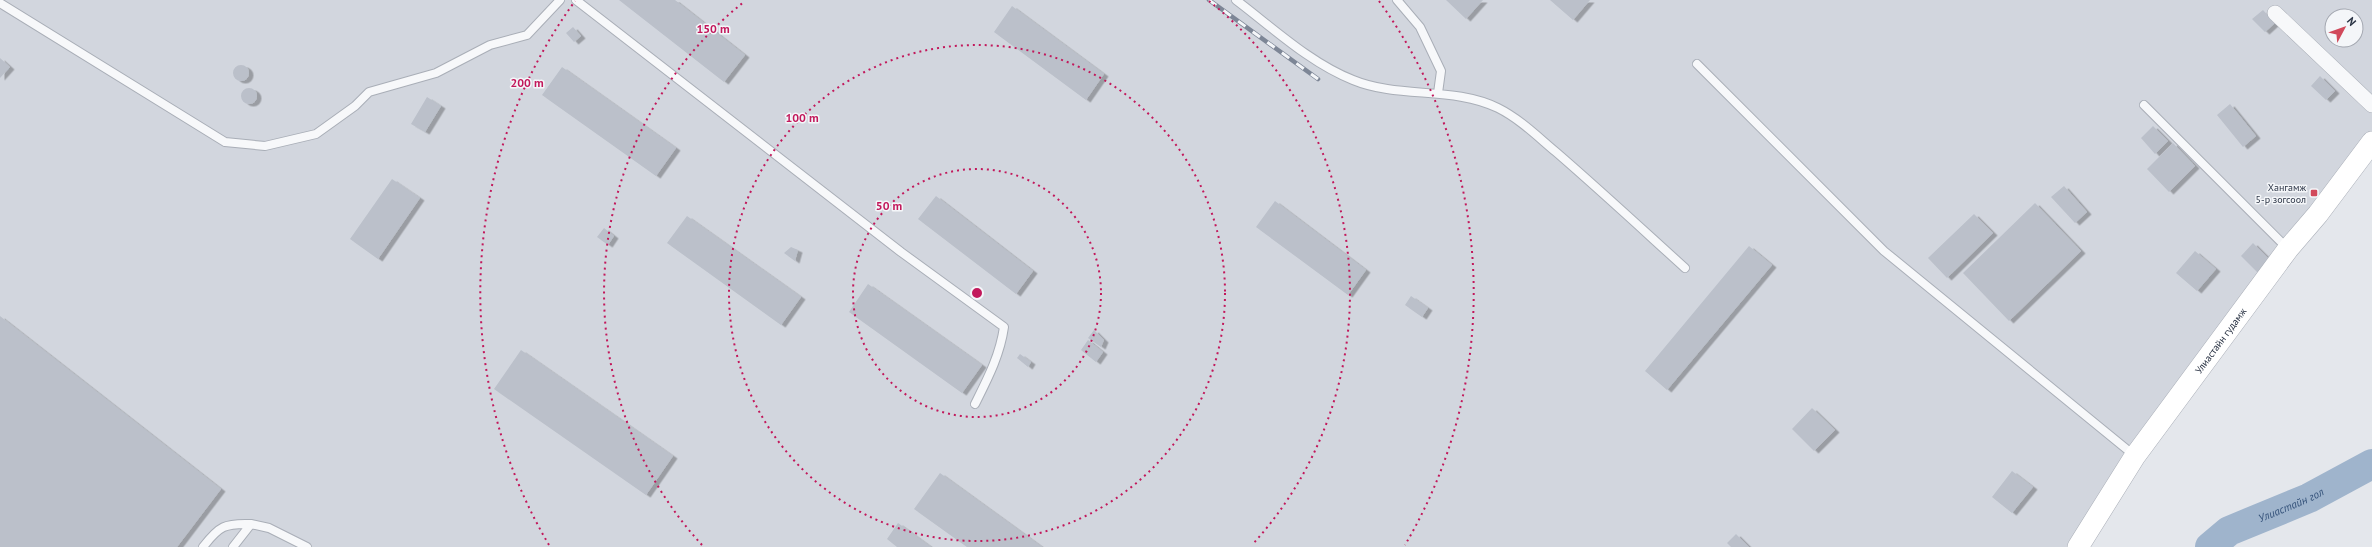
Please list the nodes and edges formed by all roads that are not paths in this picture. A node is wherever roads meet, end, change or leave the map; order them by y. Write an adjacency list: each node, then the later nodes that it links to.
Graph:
1 (560, 0): 5 (lane)
2 (576, 0): 14 (lane)
3 (1236, 0): 8 (lane)
4 (1397, 0): 8 (lane)
5 (0, 4)
6 (2274, 12): 10 (street)
7 (1697, 64): 15 (lane)
8 (1438, 93): 13 (lane)
9 (2144, 105): 12 (lane)
10 (2372, 105)
11 (2372, 142): 12 (main road, Улиастайн гудамж)
12 (2288, 249): 15 (main road, Улиастайн гудамж)
13 (1685, 268)
14 (975, 404)
15 (2135, 456): 20 (main road, Улиастайн гудамж)
16 (251, 524): 17 (lane); 18 (lane); 19 (lane)
17 (203, 547)
18 (233, 547)
19 (307, 547)
20 (2078, 547)

